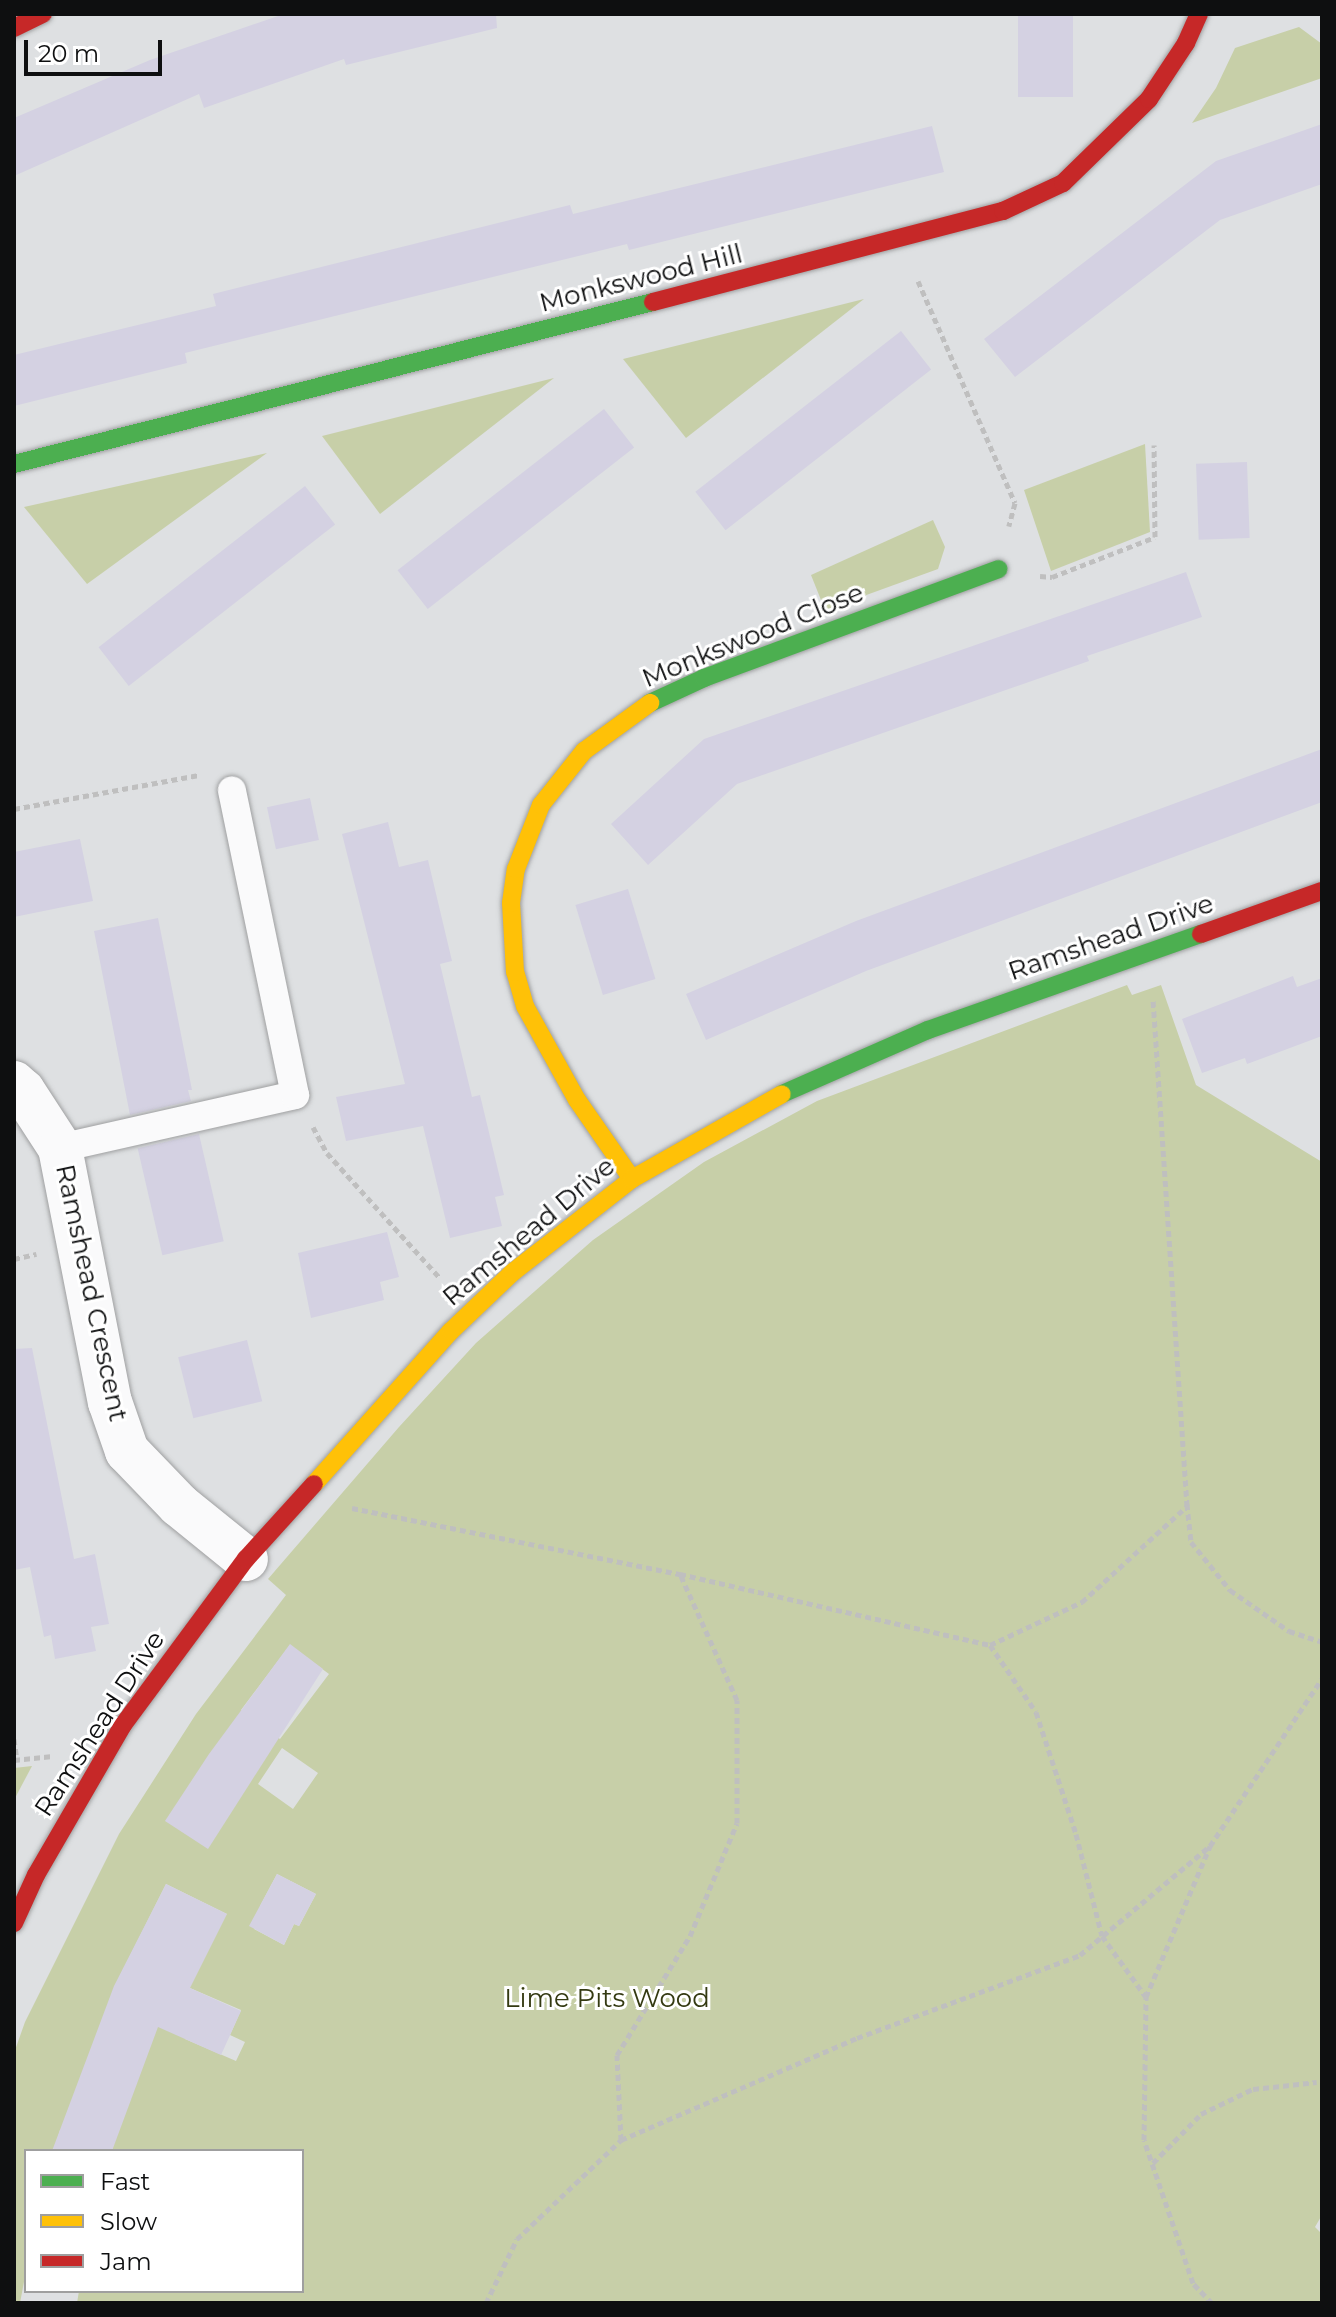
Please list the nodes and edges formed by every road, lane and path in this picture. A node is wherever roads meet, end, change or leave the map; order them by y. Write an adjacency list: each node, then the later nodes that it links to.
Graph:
1 (43, 14): 3 (street)
2 (1199, 14): 4 (street, Monkswood Hill)
3 (14, 28)
4 (904, 239): 6 (street, Monkswood Hill); 7 (path)
5 (1154, 445): 7 (path)
6 (14, 464)
7 (998, 569): 15 (street, Monkswood Close)
8 (232, 790): 9 (path); 13 (lane)
9 (14, 809)
10 (1322, 891): 11 (street, Ramshead Drive)
11 (1150, 951): 15 (street, Ramshead Drive); 18 (path)
12 (14, 1083): 14 (street, Ramshead Crescent)
13 (295, 1095): 14 (lane); 16 (path)
14 (60, 1148): 19 (street, Ramshead Crescent)
15 (632, 1179): 16 (street, Ramshead Drive)
16 (471, 1312): 17 (street, Ramshead Drive)
17 (301, 1498): 19 (street, Ramshead Drive); 20 (path)
18 (1186, 1503): 21 (path); 22 (path)
19 (246, 1559): 27 (street, Ramshead Drive)
20 (680, 1574): 22 (path); 31 (path)
21 (1322, 1642)
22 (990, 1645): 28 (path)
23 (1322, 1679): 26 (path)
24 (14, 1739): 25 (path)
25 (17, 1760)
26 (1210, 1846): 28 (path); 29 (path)
27 (14, 1923)
28 (1102, 1936): 29 (path); 31 (path)
29 (1146, 1997): 32 (path)
30 (1317, 2082): 32 (path)
31 (621, 2140): 33 (path)
32 (1152, 2164): 34 (path)
33 (486, 2303)
34 (1212, 2303)

